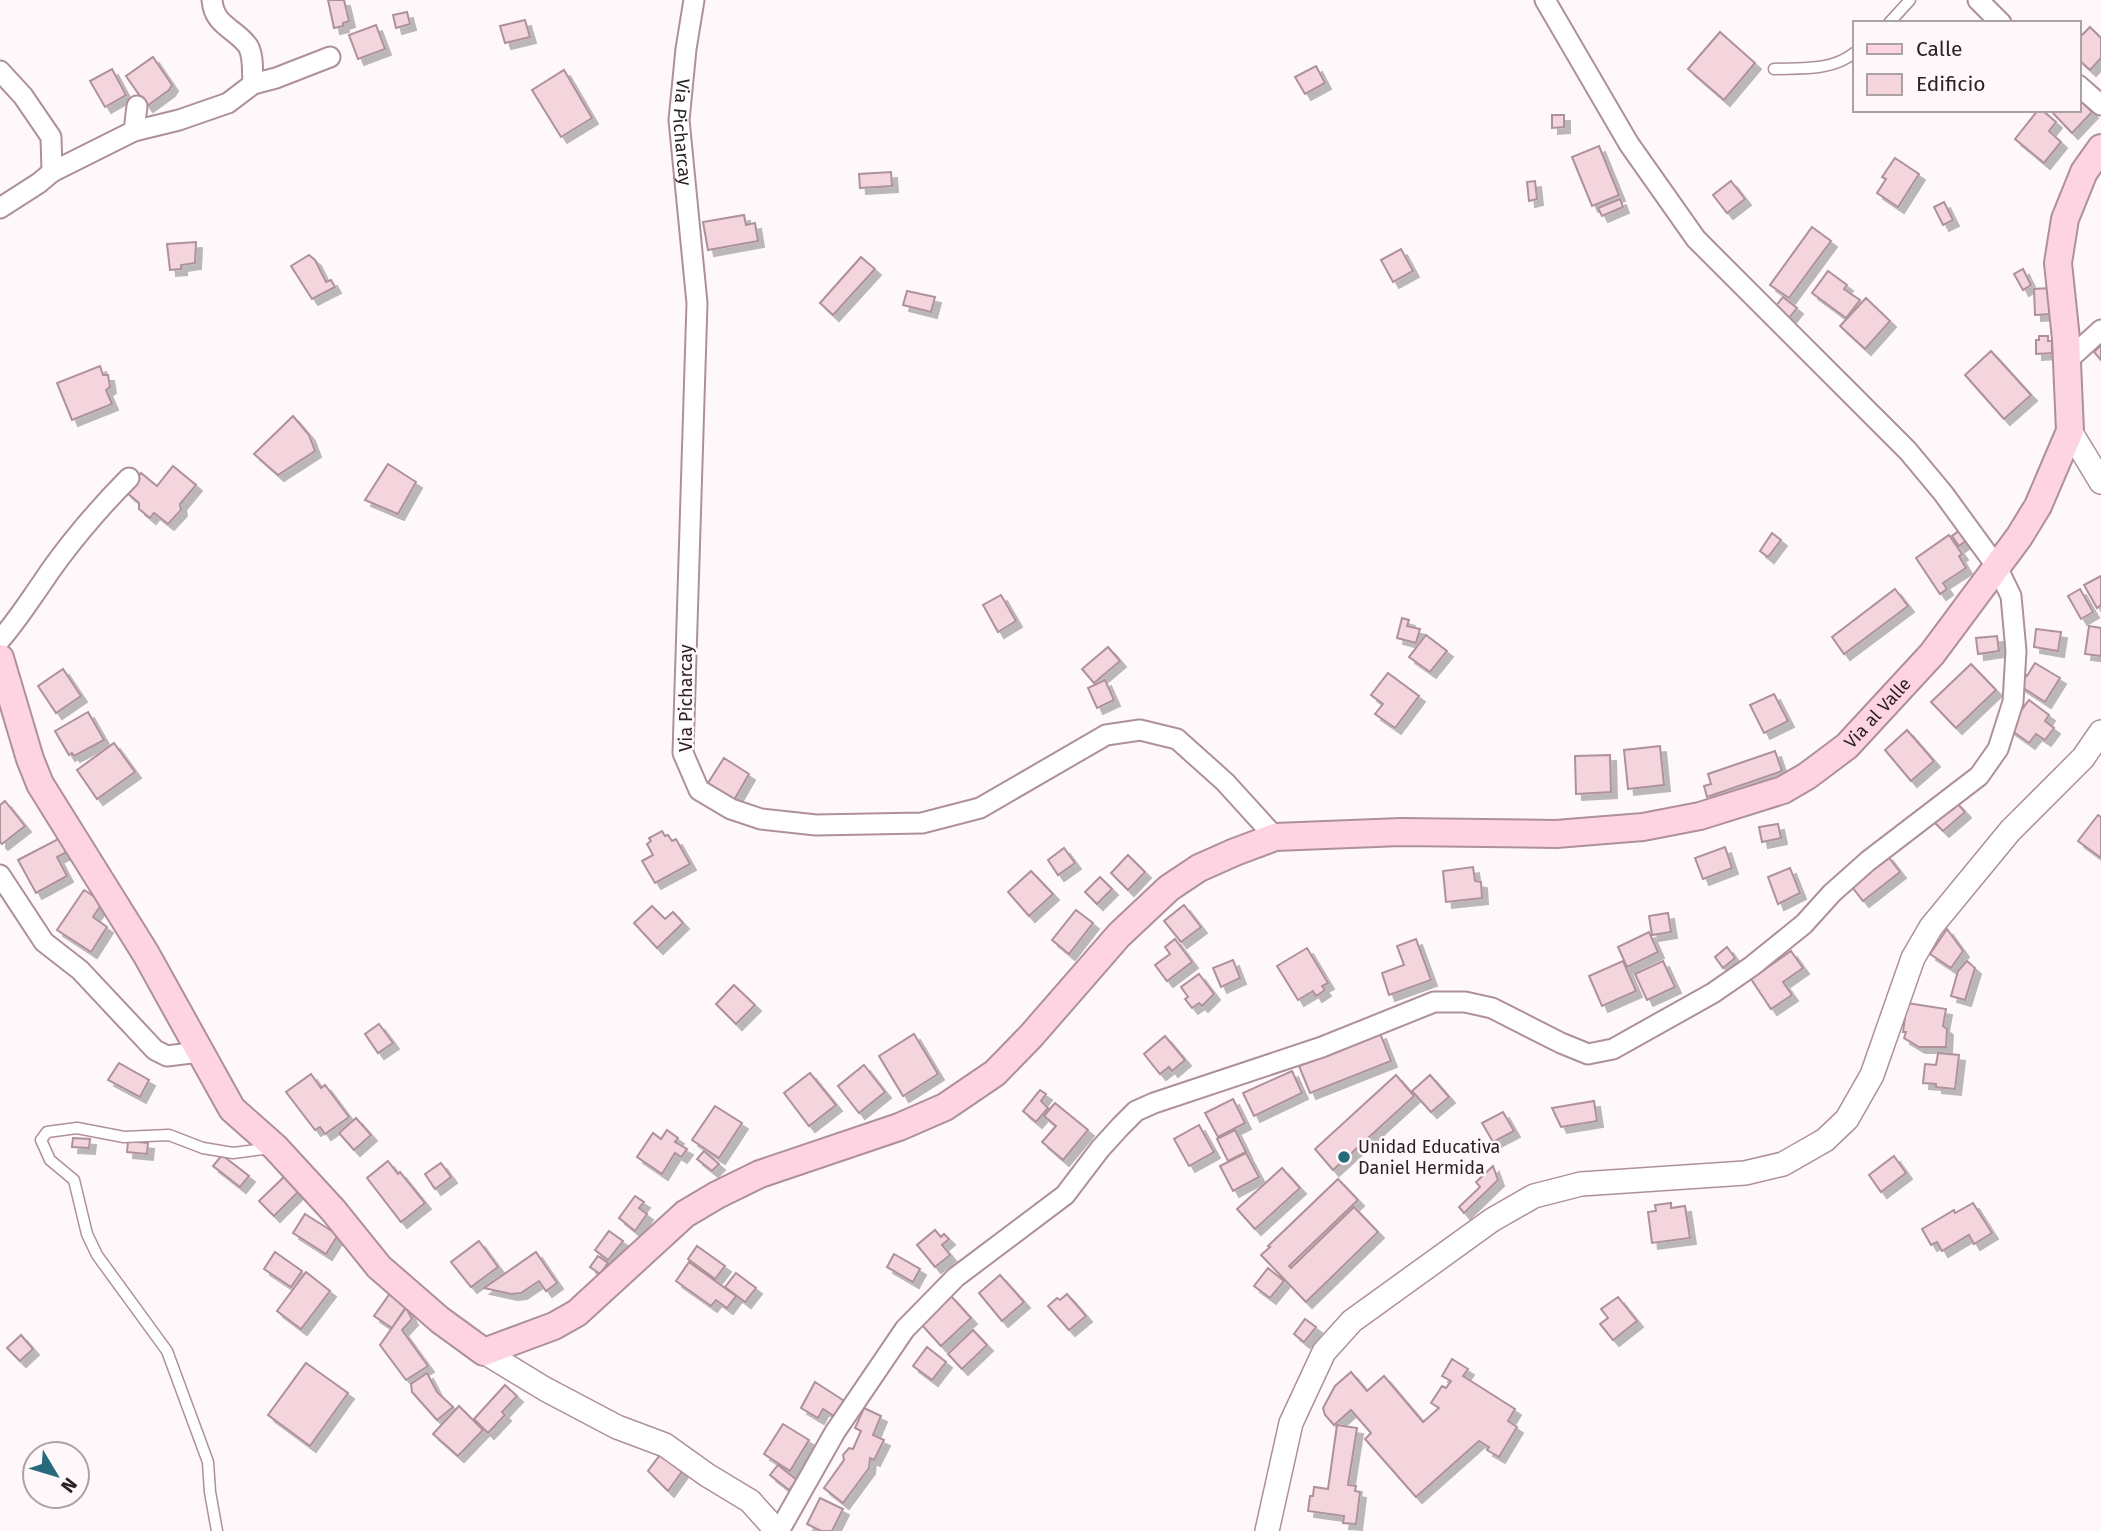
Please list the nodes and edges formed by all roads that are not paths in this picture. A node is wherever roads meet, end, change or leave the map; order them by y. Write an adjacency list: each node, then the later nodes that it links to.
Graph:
1 (212, 0): 12 (street)
2 (694, 0): 31 (street, Via Picharcay)
3 (1545, 0): 27 (street)
4 (1910, 0): 6 (lane)
5 (1978, 0): 7 (street)
6 (1891, 21)
7 (1999, 21)
8 (1853, 54): 10 (lane)
9 (330, 57): 12 (street)
10 (1774, 69)
11 (0, 71): 15 (street)
12 (253, 84): 18 (street)
13 (2080, 87): 16 (street)
14 (0, 94): 15 (street)
15 (23, 96): 20 (street)
16 (2101, 105)
17 (137, 106): 18 (street)
18 (134, 131): 20 (street)
19 (2101, 148): 23 (main road, Via al Valle)
20 (52, 172): 21 (street)
21 (0, 208)
22 (2101, 330): 23 (street)
23 (2067, 361): 24 (main road, Via al Valle)
24 (2070, 432): 26 (street); 27 (main road, Via al Valle)
25 (129, 478): 28 (street)
26 (2101, 482)
27 (1997, 567): 31 (main road, Via al Valle); 37 (street)
28 (0, 640)
29 (0, 659): 33 (main road)
30 (2101, 732): 38 (street)
31 (1275, 837): 35 (main road, Via al Valle)
32 (0, 876): 33 (street)
33 (199, 1052): 34 (main road)
34 (275, 1147): 35 (main road); 36 (lane)
35 (484, 1352): 37 (street)
36 (217, 1531)
37 (778, 1531)
38 (1267, 1531)

